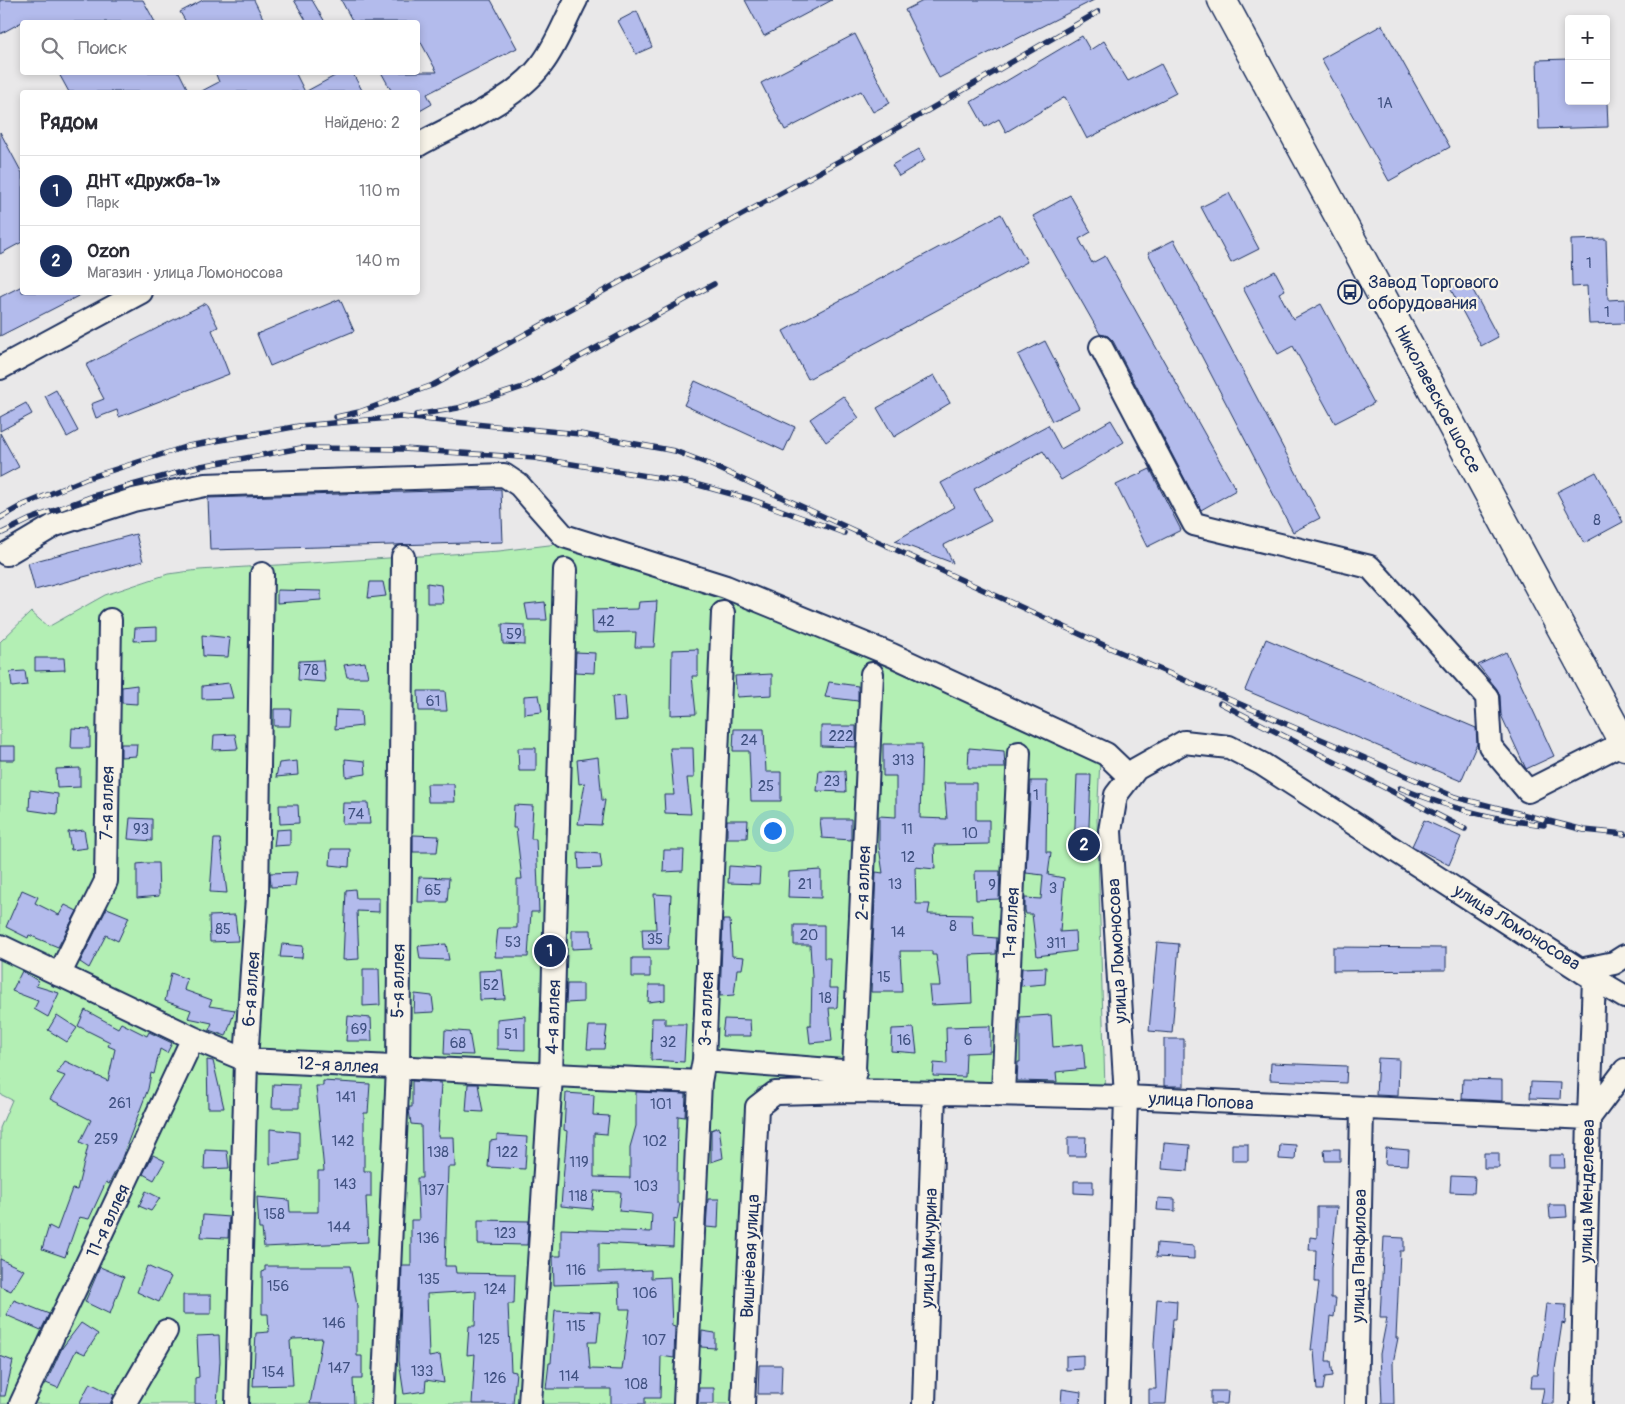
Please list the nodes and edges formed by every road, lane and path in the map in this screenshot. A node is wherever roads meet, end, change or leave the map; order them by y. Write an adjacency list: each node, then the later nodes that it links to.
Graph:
1 (576, 0): 3 (street)
2 (1222, 0): 14 (main road, Николаевское шоссе)
3 (420, 144)
4 (135, 295): 6 (street)
5 (1102, 348): 14 (street)
6 (0, 368)
7 (6, 554): 16 (street)
8 (403, 557): 25 (street, 5-я аллея)
9 (565, 570): 27 (street, 4-я аллея)
10 (262, 574): 23 (street, 6-я аллея)
11 (723, 613): 24 (street, 3-я аллея)
12 (110, 620): 20 (street, 7-я аллея)
13 (872, 674): 28 (street, 2-я аллея)
14 (1624, 745)
15 (1019, 753): 31 (street, 1-я аллея)
16 (1130, 777): 19 (street, улица Ломоносова); 32 (street, улица Ломоносова)
17 (0, 946): 20 (street, 12-я аллея)
18 (1625, 956): 19 (street, улица Ломоносова)
19 (1587, 974): 21 (street); 35 (street, улица Менделеева)
20 (59, 975): 22 (street, 12-я аллея)
21 (1625, 997)
22 (193, 1038): 23 (street, 12-я аллея); 37 (street, 11-я аллея)
23 (246, 1060): 25 (street, 12-я аллея); 39 (street, 6-я аллея)
24 (704, 1060): 28 (street); 29 (street, 3-я аллея)
25 (398, 1068): 27 (street, 12-я аллея); 40 (street, 5-я аллея)
26 (1625, 1070): 35 (street)
27 (551, 1076): 29 (street, 12-я аллея); 41 (street, 4-я аллея)
28 (854, 1081): 30 (street, улица Попова); 33 (street, улица Попова)
29 (700, 1082): 42 (street, 3-я аллея)
30 (934, 1093): 31 (street, улица Попова); 44 (street, улица Мичурина)
31 (1003, 1093): 32 (street, улица Попова)
32 (1126, 1097): 34 (street, улица Попова); 45 (street, улица Ломоносова)
33 (757, 1107): 43 (street, Вишнёвая улица)
34 (1362, 1109): 35 (street, улица Попова); 46 (street, улица Панфилова)
35 (1589, 1118): 47 (street, улица Менделеева)
36 (166, 1331): 38 (street)
37 (21, 1404)
38 (124, 1404)
39 (237, 1404)
40 (382, 1404)
41 (530, 1404)
42 (685, 1404)
43 (743, 1404)
44 (924, 1404)
45 (1117, 1404)
46 (1356, 1404)
47 (1582, 1404)

